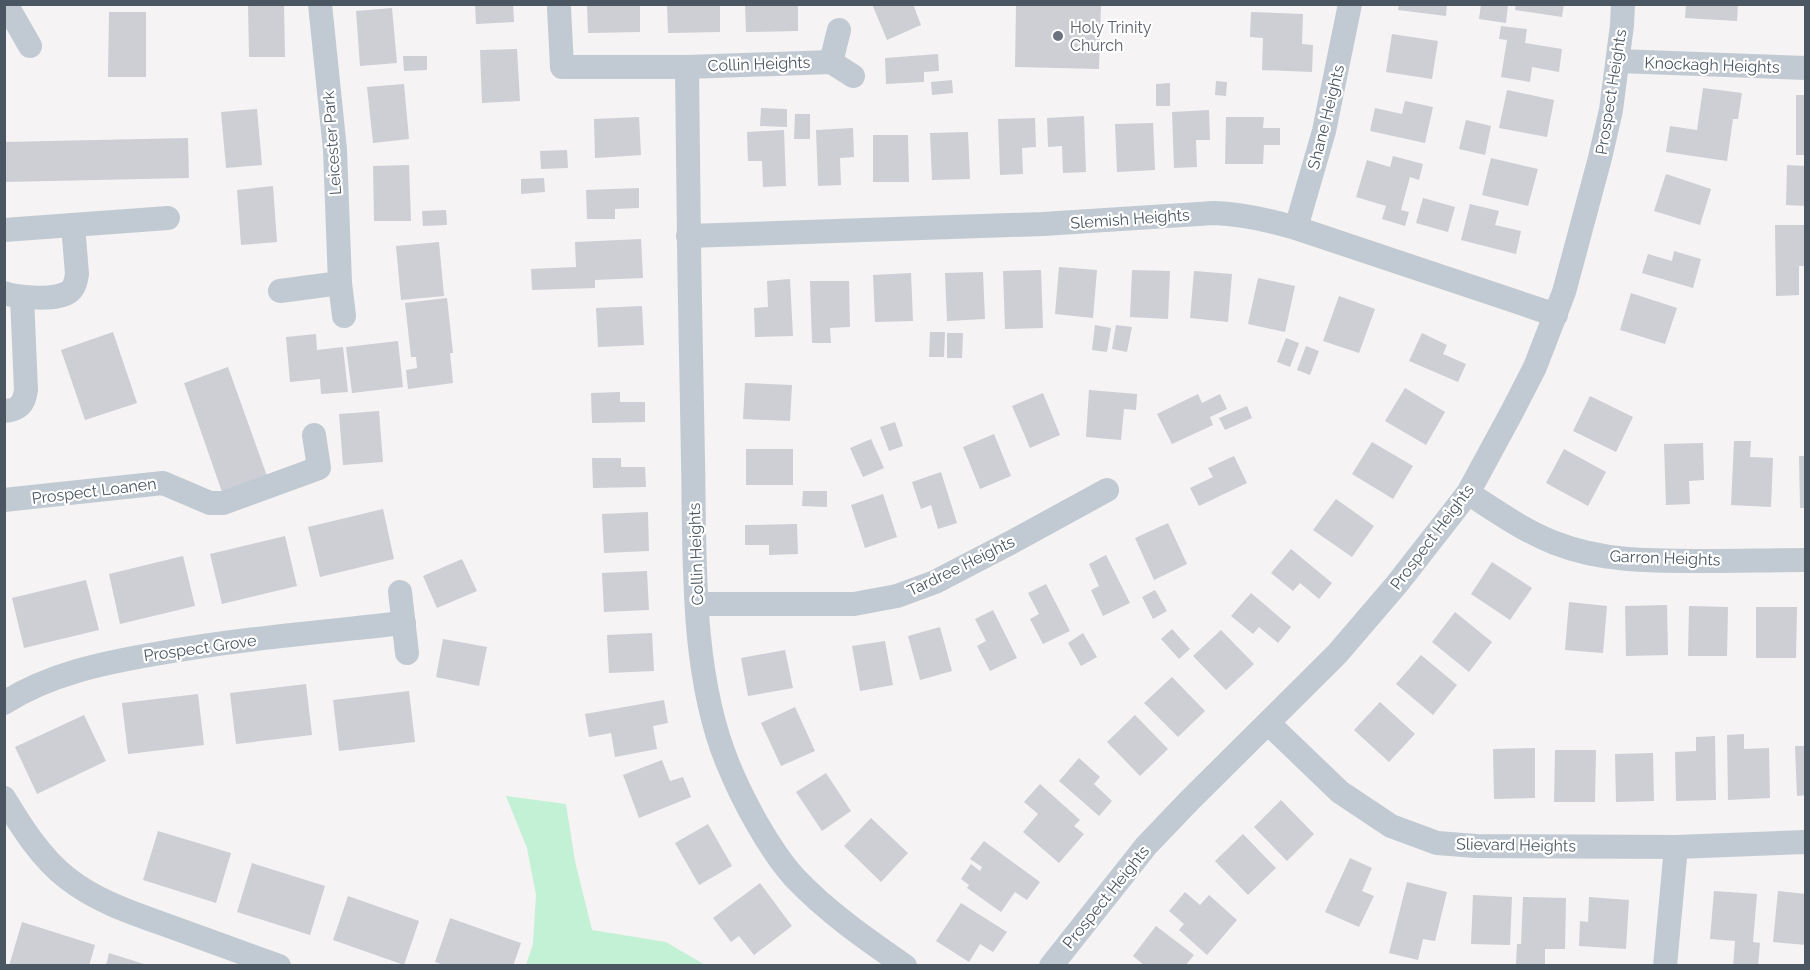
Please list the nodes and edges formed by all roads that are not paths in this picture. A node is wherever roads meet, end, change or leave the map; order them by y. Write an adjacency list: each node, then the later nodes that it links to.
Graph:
1 (6, 4): 7 (street)
2 (320, 4): 18 (street, Leicester Park)
3 (1350, 4): 15 (street, Shane Heights)
4 (1623, 4): 8 (street, Prospect Heights)
5 (559, 8): 10 (street, Collin Heights)
6 (839, 30): 9 (street, Collin Heights)
7 (30, 46)
8 (1618, 61): 11 (street, Knockagh Heights); 21 (street, Prospect Heights)
9 (831, 62): 10 (street, Collin Heights); 12 (street, Collin Heights)
10 (687, 67): 17 (street, Collin Heights)
11 (1806, 68)
12 (853, 76)
13 (168, 218): 14 (street)
14 (73, 225): 16 (street); 20 (street)
15 (1296, 228): 17 (street, Slemish Heights); 21 (street, Slemish Heights)
16 (4, 230)
17 (688, 236): 30 (street, Collin Heights)
18 (340, 283): 19 (street); 22 (street, Leicester Park)
19 (280, 291)
20 (13, 295): 23 (street)
21 (1556, 315): 26 (street, Prospect Heights)
22 (344, 316)
23 (4, 411)
24 (314, 435): 27 (street, Prospect Loanen)
25 (1107, 490): 30 (street, Tardree Heights)
26 (1468, 493): 28 (street, Garron Heights); 34 (street, Prospect Heights)
27 (4, 500)
28 (1806, 560)
29 (400, 592): 31 (street)
30 (697, 604): 39 (street, Collin Heights)
31 (404, 623): 32 (street); 33 (street, Prospect Grove)
32 (407, 653)
33 (4, 703)
34 (1268, 723): 37 (street, Slievard Heights); 40 (street, Prospect Heights)
35 (4, 798): 38 (street)
36 (1806, 842): 37 (street, Slievard Heights)
37 (1676, 847): 41 (street)
38 (279, 966)
39 (905, 966)
40 (1051, 966)
41 (1665, 966)

